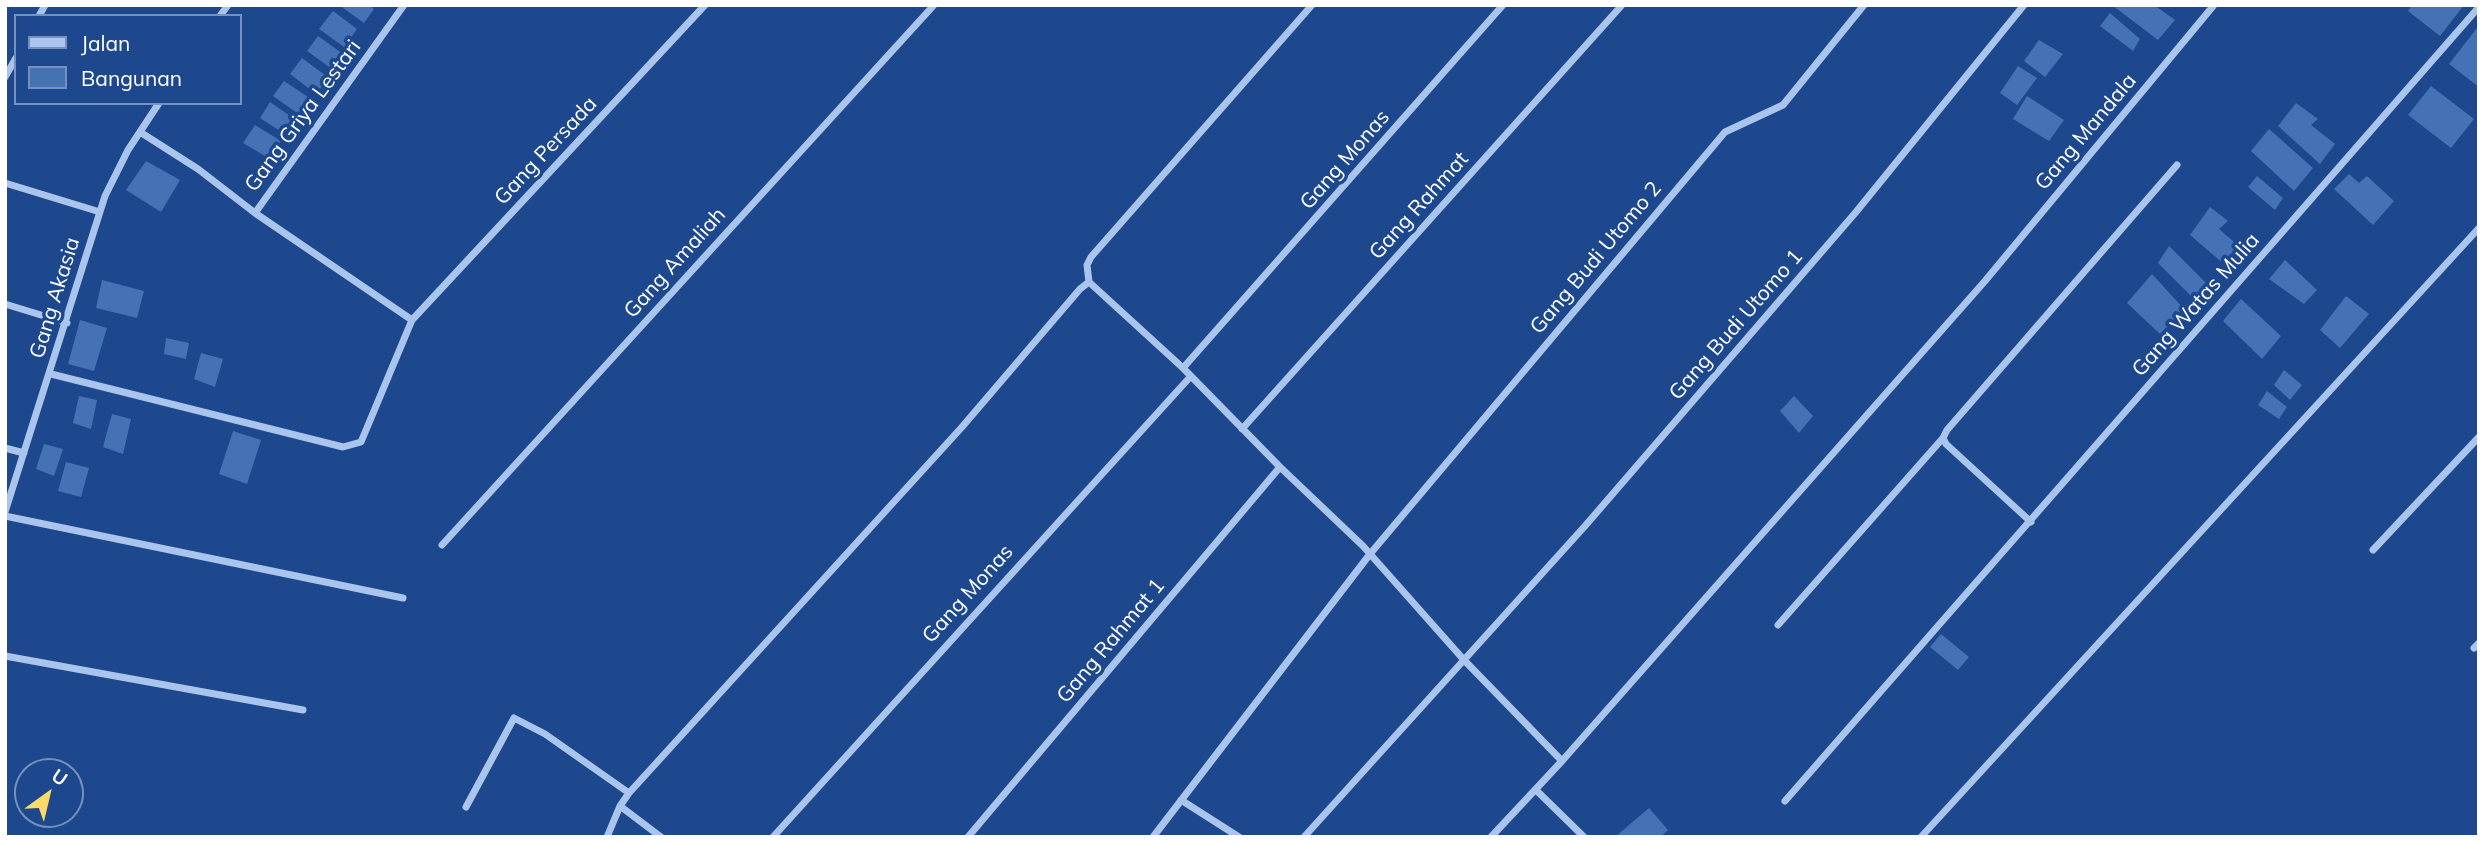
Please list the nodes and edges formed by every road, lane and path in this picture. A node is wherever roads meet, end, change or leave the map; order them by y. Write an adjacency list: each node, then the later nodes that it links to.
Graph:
1 (404, 5): 18 (street, Gang Griya Lestari)
2 (705, 5): 22 (street, Gang Persada)
3 (934, 5): 35 (street, Gang Amaliah)
4 (1312, 5): 20 (street)
5 (1503, 5): 24 (street, Gang Monas)
6 (1622, 5): 27 (street, Gang Rahmat)
7 (1864, 5): 37 (street, Gang Budi Utomo 2)
8 (2024, 5): 41 (street, Gang Budi Utomo 1)
9 (2214, 5): 43 (street, Gang Mandala)
10 (2479, 7): 34 (street, Gang Watas Mulia)
11 (14, 61): 12 (street)
12 (5, 77)
13 (158, 105): 14 (street, Gang Akasia)
14 (139, 132): 17 (street, Gang Akasia); 18 (street)
15 (2178, 165): 29 (street)
16 (5, 183): 17 (street)
17 (100, 212): 23 (street, Gang Akasia)
18 (255, 213): 22 (street)
19 (2479, 228): 59 (street)
20 (1089, 282): 24 (street); 45 (street)
21 (5, 304): 23 (street)
22 (412, 320): 25 (street)
23 (67, 323): 25 (street, Gang Akasia)
24 (1183, 368): 26 (street)
25 (51, 374): 31 (street, Gang Akasia)
26 (1191, 376): 27 (street); 52 (street, Gang Monas)
27 (1242, 429): 32 (street)
28 (2479, 437): 36 (street)
29 (1943, 438): 34 (street); 39 (street)
30 (5, 447): 31 (street)
31 (24, 453): 33 (street, Gang Akasia)
32 (1280, 467): 37 (street); 53 (street, Gang Rahmat 1)
33 (5, 514): 38 (street)
34 (2031, 522): 47 (street, Gang Watas Mulia)
35 (442, 545)
36 (2373, 550)
37 (1370, 554): 41 (street); 46 (street, Gang Budi Utomo 2)
38 (403, 598)
39 (1778, 625)
40 (5, 656): 42 (street)
41 (1464, 660): 43 (street); 56 (street, Gang Budi Utomo 1)
42 (303, 710)
43 (1562, 761): 44 (street, Gang Mandala)
44 (1536, 790): 57 (street, Gang Mandala); 58 (street)
45 (629, 793): 48 (street); 49 (street)
46 (1181, 800): 54 (street, Gang Budi Utomo 2); 55 (street)
47 (1785, 801)
48 (620, 806): 50 (street); 51 (street)
49 (466, 807)
50 (607, 837)
51 (661, 837)
52 (773, 837)
53 (968, 837)
54 (1153, 837)
55 (1239, 837)
56 (1304, 837)
57 (1491, 837)
58 (1584, 837)
59 (1921, 837)

